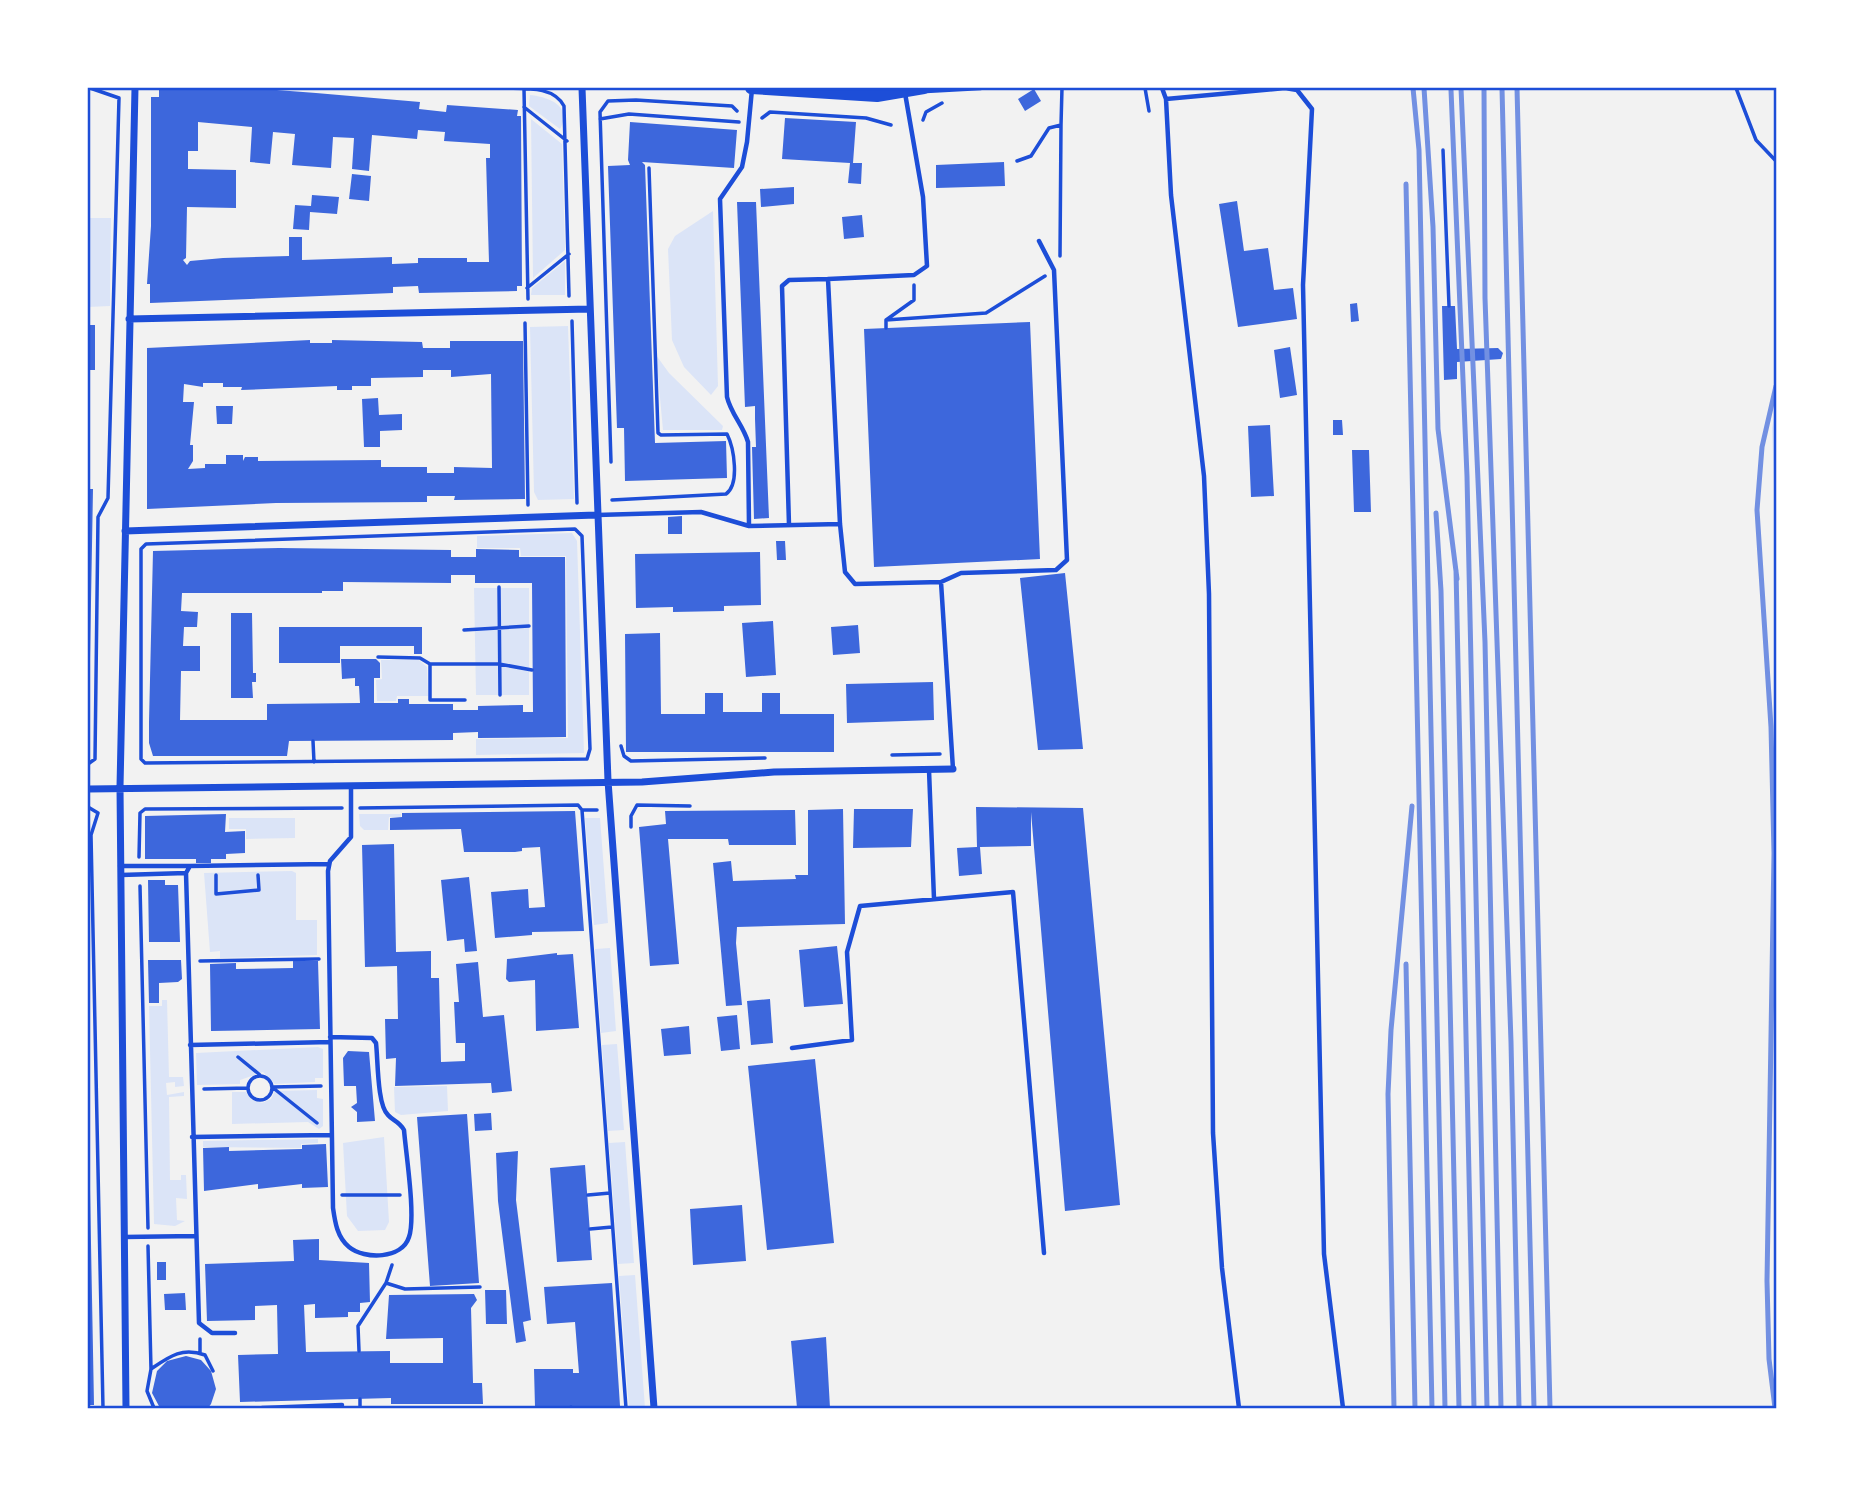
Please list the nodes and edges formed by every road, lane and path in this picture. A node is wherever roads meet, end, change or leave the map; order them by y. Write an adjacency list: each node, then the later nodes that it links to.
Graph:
1 (90, 88): 79 (path)
2 (135, 88): 42 (street)
3 (502, 88): 14 (path)
4 (582, 88): 41 (street)
5 (752, 88): 15 (main road); 22 (lane)
6 (924, 88): 15 (main road)
7 (970, 88): 8 (lane); 15 (lane); 21 (path)
8 (981, 88)
9 (1062, 88): 24 (path)
10 (1145, 88): 18 (path)
11 (1162, 88): 16 (lane)
12 (1285, 88): 16 (lane); 136 (lane)
13 (1736, 88): 28 (path)
14 (524, 89): 17 (path); 25 (path)
15 (905, 92): 33 (lane)
16 (1166, 99): 135 (lane)
17 (524, 107): 25 (path); 35 (path)
18 (1149, 111)
19 (600, 119): 20 (path); 20 (path); 49 (path)
20 (741, 122): 22 (path)
21 (922, 122)
22 (749, 123): 23 (path); 60 (lane)
23 (891, 125)
24 (1061, 125): 27 (path); 32 (path)
25 (567, 141): 31 (path)
26 (1443, 150): 40 (path)
27 (1017, 161)
28 (1776, 161)
29 (649, 168): 51 (path)
30 (1039, 241): 32 (lane)
31 (570, 253): 35 (path); 36 (path)
32 (1054, 270): 43 (path); 62 (lane)
33 (914, 275): 34 (lane); 43 (path)
34 (828, 279): 58 (lane); 59 (lane)
35 (527, 288): 38 (path)
36 (560, 298)
37 (515, 299): 38 (path)
38 (528, 299): 39 (path)
39 (538, 299)
40 (1449, 306)
41 (590, 309): 42 (street); 57 (street)
42 (129, 319): 61 (street)
43 (886, 320): 48 (path)
44 (537, 322): 47 (path)
45 (560, 322): 52 (path)
46 (513, 323): 47 (path)
47 (525, 323): 54 (path)
48 (887, 328)
49 (611, 463)
50 (612, 488): 51 (path)
51 (612, 500): 56 (path)
52 (565, 504)
53 (515, 505): 54 (path)
54 (528, 505): 55 (path)
55 (540, 505)
56 (613, 514): 57 (lane); 60 (lane)
57 (596, 515): 61 (street); 82 (street)
58 (840, 524): 59 (lane); 62 (lane)
59 (789, 525): 60 (lane)
60 (749, 526)
61 (125, 530): 84 (street)
62 (941, 582): 75 (lane)
63 (499, 587): 65 (path)
64 (529, 626): 65 (path)
65 (499, 629): 66 (path); 69 (path)
66 (464, 630)
67 (378, 657): 68 (path)
68 (430, 664): 69 (path); 72 (path)
69 (499, 664): 70 (path); 71 (path)
70 (532, 670)
71 (500, 695)
72 (465, 700)
73 (621, 735): 77 (path)
74 (313, 741): 78 (path)
75 (953, 754): 76 (path); 80 (lane)
76 (890, 755)
77 (774, 758)
78 (314, 762): 78 (path)
79 (88, 764)
80 (953, 769): 81 (street)
81 (929, 770): 82 (street); 96 (lane)
82 (608, 781): 83 (street); 134 (street)
83 (351, 783): 84 (street); 89 (lane)
84 (120, 787): 85 (street); 91 (street)
85 (88, 789)
86 (690, 806): 88 (path)
87 (88, 807): 130 (path)
88 (631, 827)
89 (330, 864): 90 (lane); 101 (lane)
90 (258, 865): 93 (lane); 93 (path)
91 (120, 866): 92 (lane); 95 (street)
92 (190, 866): 93 (lane); 94 (lane)
93 (215, 866)
94 (186, 873): 95 (lane); 98 (lane)
95 (120, 875): 119 (street)
96 (934, 899): 104 (lane); 120 (lane)
97 (324, 959): 98 (path)
98 (188, 962): 103 (lane)
99 (149, 971): 100 (path)
100 (142, 972)
101 (330, 1039): 102 (lane); 106 (lane); 114 (lane)
102 (222, 1044): 103 (lane); 105 (path)
103 (190, 1045): 109 (lane)
104 (792, 1048)
105 (260, 1076): 107 (path); 108 (path)
106 (331, 1086): 107 (path); 110 (lane)
107 (272, 1087): 108 (path); 110 (path)
108 (248, 1088): 109 (path)
109 (191, 1089): 111 (lane)
110 (331, 1135): 111 (lane); 113 (lane)
111 (192, 1137): 118 (lane)
112 (610, 1193): 115 (path)
113 (332, 1195): 114 (path); 121 (lane)
114 (409, 1195): 121 (lane)
115 (587, 1195)
116 (612, 1227): 117 (path)
117 (590, 1229)
118 (196, 1236): 119 (lane); 124 (lane)
119 (124, 1237): 131 (street)
120 (1044, 1253)
121 (394, 1254): 122 (path)
122 (386, 1283): 123 (path); 125 (path)
123 (480, 1287)
124 (236, 1333)
125 (359, 1352)
126 (151, 1369): 127 (path)
127 (214, 1371)
128 (360, 1399): 133 (path)
129 (342, 1405): 132 (lane)
130 (103, 1409)
131 (126, 1409)
132 (262, 1409)
133 (360, 1409)
134 (654, 1409)
135 (1239, 1409)
136 (1343, 1409)

